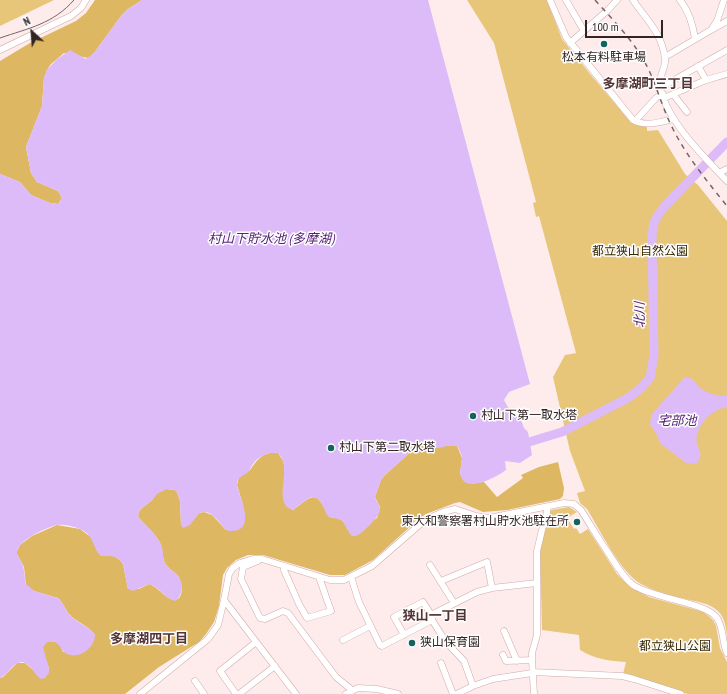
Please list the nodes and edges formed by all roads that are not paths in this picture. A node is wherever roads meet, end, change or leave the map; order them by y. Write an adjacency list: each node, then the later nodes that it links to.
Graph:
1 (86, 0): 13 (street)
2 (550, 0): 12 (street)
3 (566, 0): 10 (street)
4 (617, 0): 10 (street)
5 (634, 0): 15 (street)
6 (680, 0): 11 (street)
7 (724, 0): 9 (street)
8 (727, 21): 9 (street)
9 (711, 30): 11 (street)
10 (584, 31): 12 (street)
11 (696, 39): 15 (street)
12 (570, 43): 23 (street)
13 (0, 50)
14 (727, 50): 16 (street)
15 (665, 57): 19 (street)
16 (698, 66): 18 (street); 19 (street)
17 (727, 74): 18 (street)
18 (706, 80): 20 (street)
19 (662, 93): 20 (street); 22 (street); 23 (street)
20 (673, 94): 21 (street)
21 (687, 112)
22 (673, 119): 23 (street); 25 (street)
23 (634, 121)
24 (727, 169): 25 (street)
25 (720, 173): 26 (street)
26 (727, 181)
27 (548, 506): 32 (street); 34 (street); 44 (street)
28 (262, 559): 30 (street); 36 (street); 53 (street)
29 (430, 565): 33 (street)
30 (284, 566): 31 (street); 31 (street)
31 (319, 577): 32 (street)
32 (351, 577): 39 (street)
33 (441, 581): 35 (street); 37 (street)
34 (537, 584): 35 (street); 47 (street)
35 (492, 588): 37 (street)
36 (224, 600): 43 (street); 56 (street)
37 (454, 603): 38 (street)
38 (432, 618): 41 (street); 41 (street); 52 (street)
39 (370, 626): 41 (street); 42 (street)
40 (504, 631): 46 (street)
41 (404, 635)
42 (343, 640)
43 (256, 642): 49 (street); 58 (street)
44 (727, 653)
45 (504, 654): 46 (street)
46 (517, 660): 47 (street)
47 (532, 660): 50 (street)
48 (441, 663): 61 (street)
49 (275, 666): 54 (street); 58 (street)
50 (532, 673): 52 (street); 55 (street); 63 (street)
51 (195, 681): 57 (street)
52 (472, 689): 62 (street)
53 (352, 690): 59 (street); 60 (street)
54 (294, 693)
55 (672, 693): 64 (street)
56 (141, 694)
57 (204, 694)
58 (237, 694)
59 (346, 694)
60 (398, 694)
61 (453, 694)
62 (457, 694)
63 (534, 694)
64 (681, 694)

